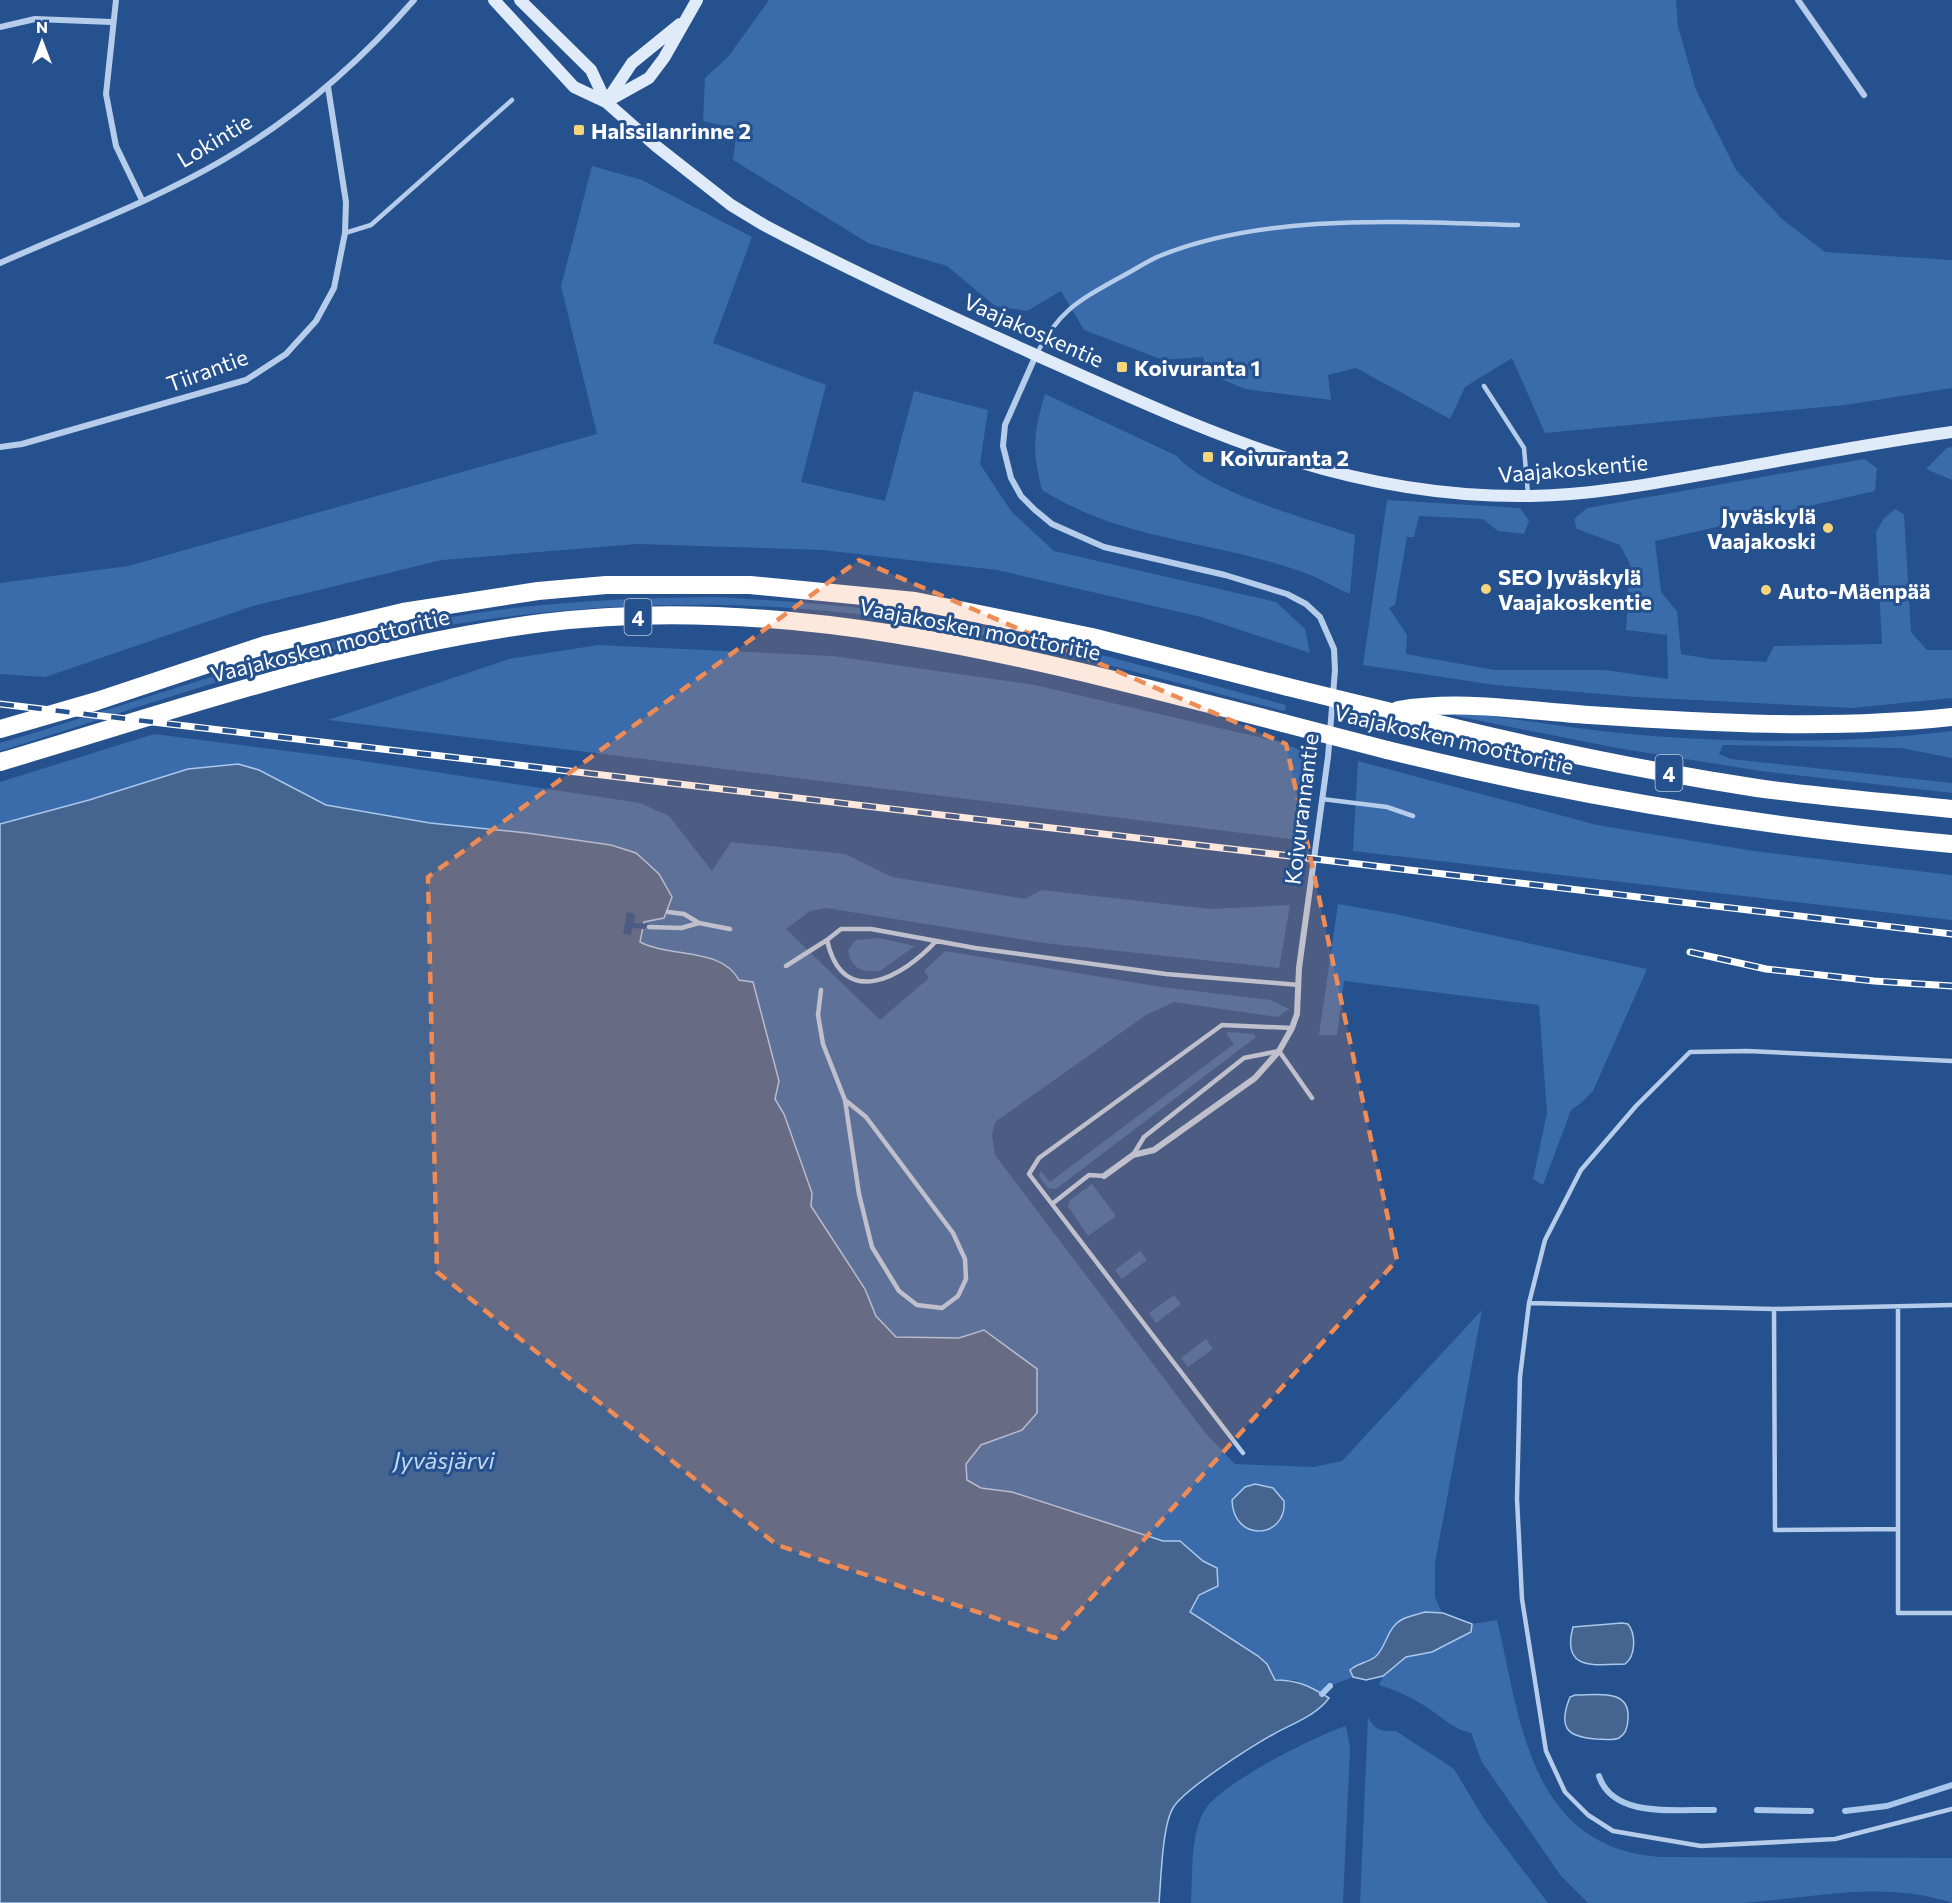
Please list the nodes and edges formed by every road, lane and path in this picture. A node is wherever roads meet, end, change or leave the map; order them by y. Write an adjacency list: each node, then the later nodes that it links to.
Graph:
1 (116, 0): 8 (street)
2 (414, 0): 10 (street, Lokintie)
3 (494, 0): 13 (main road, Vaajakoskentie)
4 (520, 0): 13 (main road, Vaajakoskentie)
5 (697, 0): 7 (main road)
6 (1798, 0): 11 (street)
7 (683, 21): 13 (main road); 13 (main road)
8 (112, 22): 9 (street); 14 (street)
9 (0, 27)
10 (328, 87): 14 (street, Lokintie); 16 (street, Tiirantie)
11 (1864, 95)
12 (512, 100): 16 (lane)
13 (606, 102): 18 (main road, Vaajakoskentie)
14 (142, 200): 17 (street, Lokintie)
15 (1518, 225): 18 (lane)
16 (345, 233): 21 (street, Tiirantie)
17 (0, 263)
18 (1036, 355): 22 (main road, Vaajakoskentie); 27 (street, Koivurannantie)
19 (1484, 386): 22 (lane)
20 (1952, 432): 22 (main road, Vaajakoskentie)
21 (0, 447)
22 (1528, 496)
23 (1391, 712): 24 (highway); 25 (highway, Vaajakosken moottoritie / 4, bridge); 28 (highway, Vaajakosken moottoritie / 4)
24 (1952, 717)
25 (0, 729)
26 (0, 762): 30 (highway, Vaajakosken moottoritie / 4, bridge)
27 (1321, 799): 29 (lane); 38 (street, Koivurannantie)
28 (1952, 809)
29 (1413, 816)
30 (1952, 844)
31 (668, 912): 32 (lane)
32 (699, 923): 33 (lane); 34 (lane)
33 (649, 927)
34 (730, 929)
35 (827, 940): 36 (lane); 36 (lane); 37 (lane)
36 (936, 941): 38 (lane)
37 (786, 966)
38 (1299, 985): 40 (street, Koivurannantie)
39 (821, 990): 44 (lane)
40 (1292, 1028): 41 (street, Koivurannantie); 47 (lane)
41 (1279, 1051): 43 (lane); 45 (street, Koivurannantie); 45 (lane)
42 (1952, 1062): 48 (lane)
43 (1312, 1098)
44 (845, 1100): 44 (lane)
45 (1133, 1155): 46 (street, Koivurannantie)
46 (1104, 1176): 47 (lane)
47 (1052, 1204): 52 (lane)
48 (1529, 1303): 51 (lane); 55 (lane)
49 (1952, 1305): 50 (lane)
50 (1898, 1307): 51 (lane); 53 (lane)
51 (1774, 1309): 53 (lane)
52 (1243, 1453)
53 (1897, 1529): 54 (lane)
54 (1952, 1613)
55 (1952, 1809)

